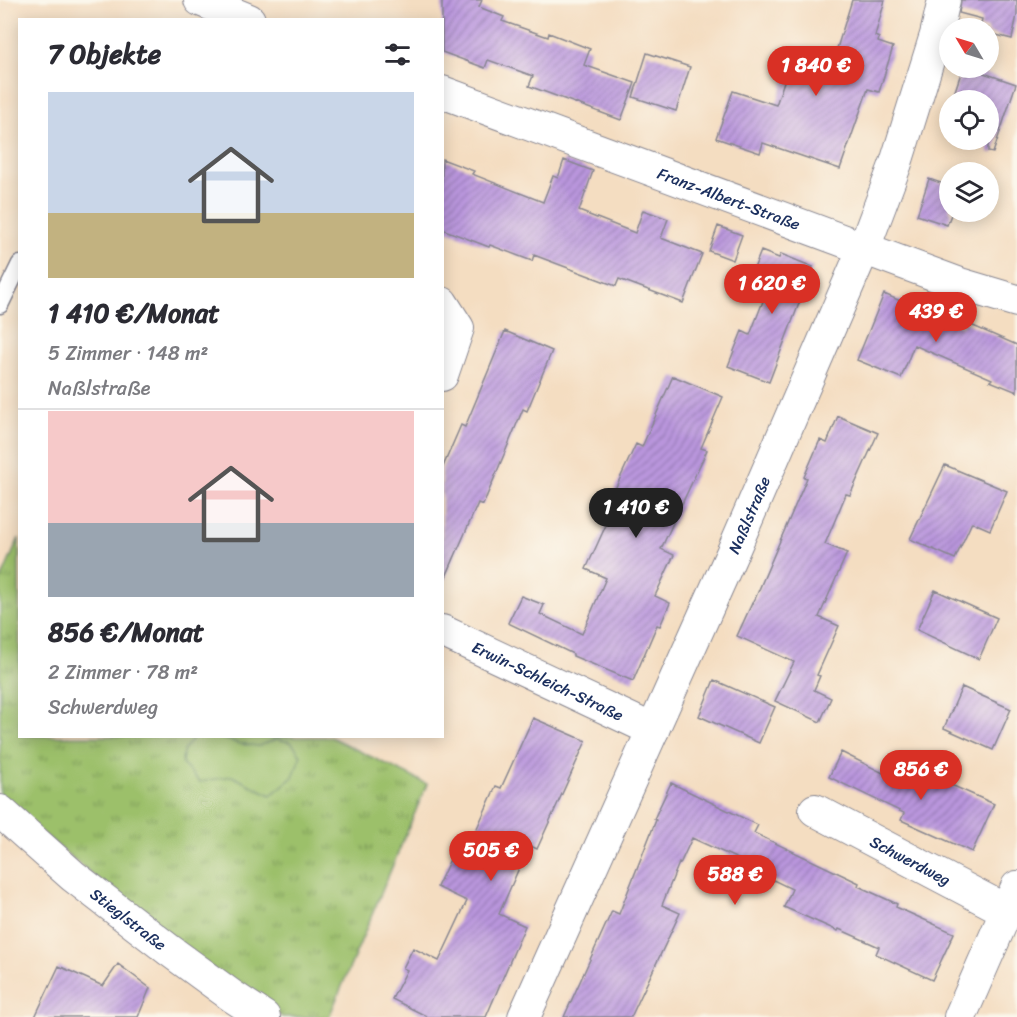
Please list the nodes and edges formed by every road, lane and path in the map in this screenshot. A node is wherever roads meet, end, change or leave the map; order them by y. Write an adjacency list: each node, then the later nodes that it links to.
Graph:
1 (201, 0): 3 (street)
2 (944, 0): 5 (street, Naßlstraße)
3 (244, 18)
4 (444, 93): 5 (street, Franz-Albert-Straße)
5 (864, 248): 7 (street, Franz-Albert-Straße); 12 (street, Naßlstraße)
6 (18, 268): 8 (lane)
7 (1017, 301)
8 (0, 305)
9 (444, 306): 10 (street)
10 (444, 369)
11 (444, 632): 12 (street, Erwin-Schleich-Straße)
12 (653, 730): 17 (street, Naßlstraße)
13 (815, 810): 15 (street, Schwerdweg)
14 (0, 811): 16 (street, Stieglstraße)
15 (1012, 899): 18 (street)
16 (264, 1017)
17 (524, 1017)
18 (960, 1017)

